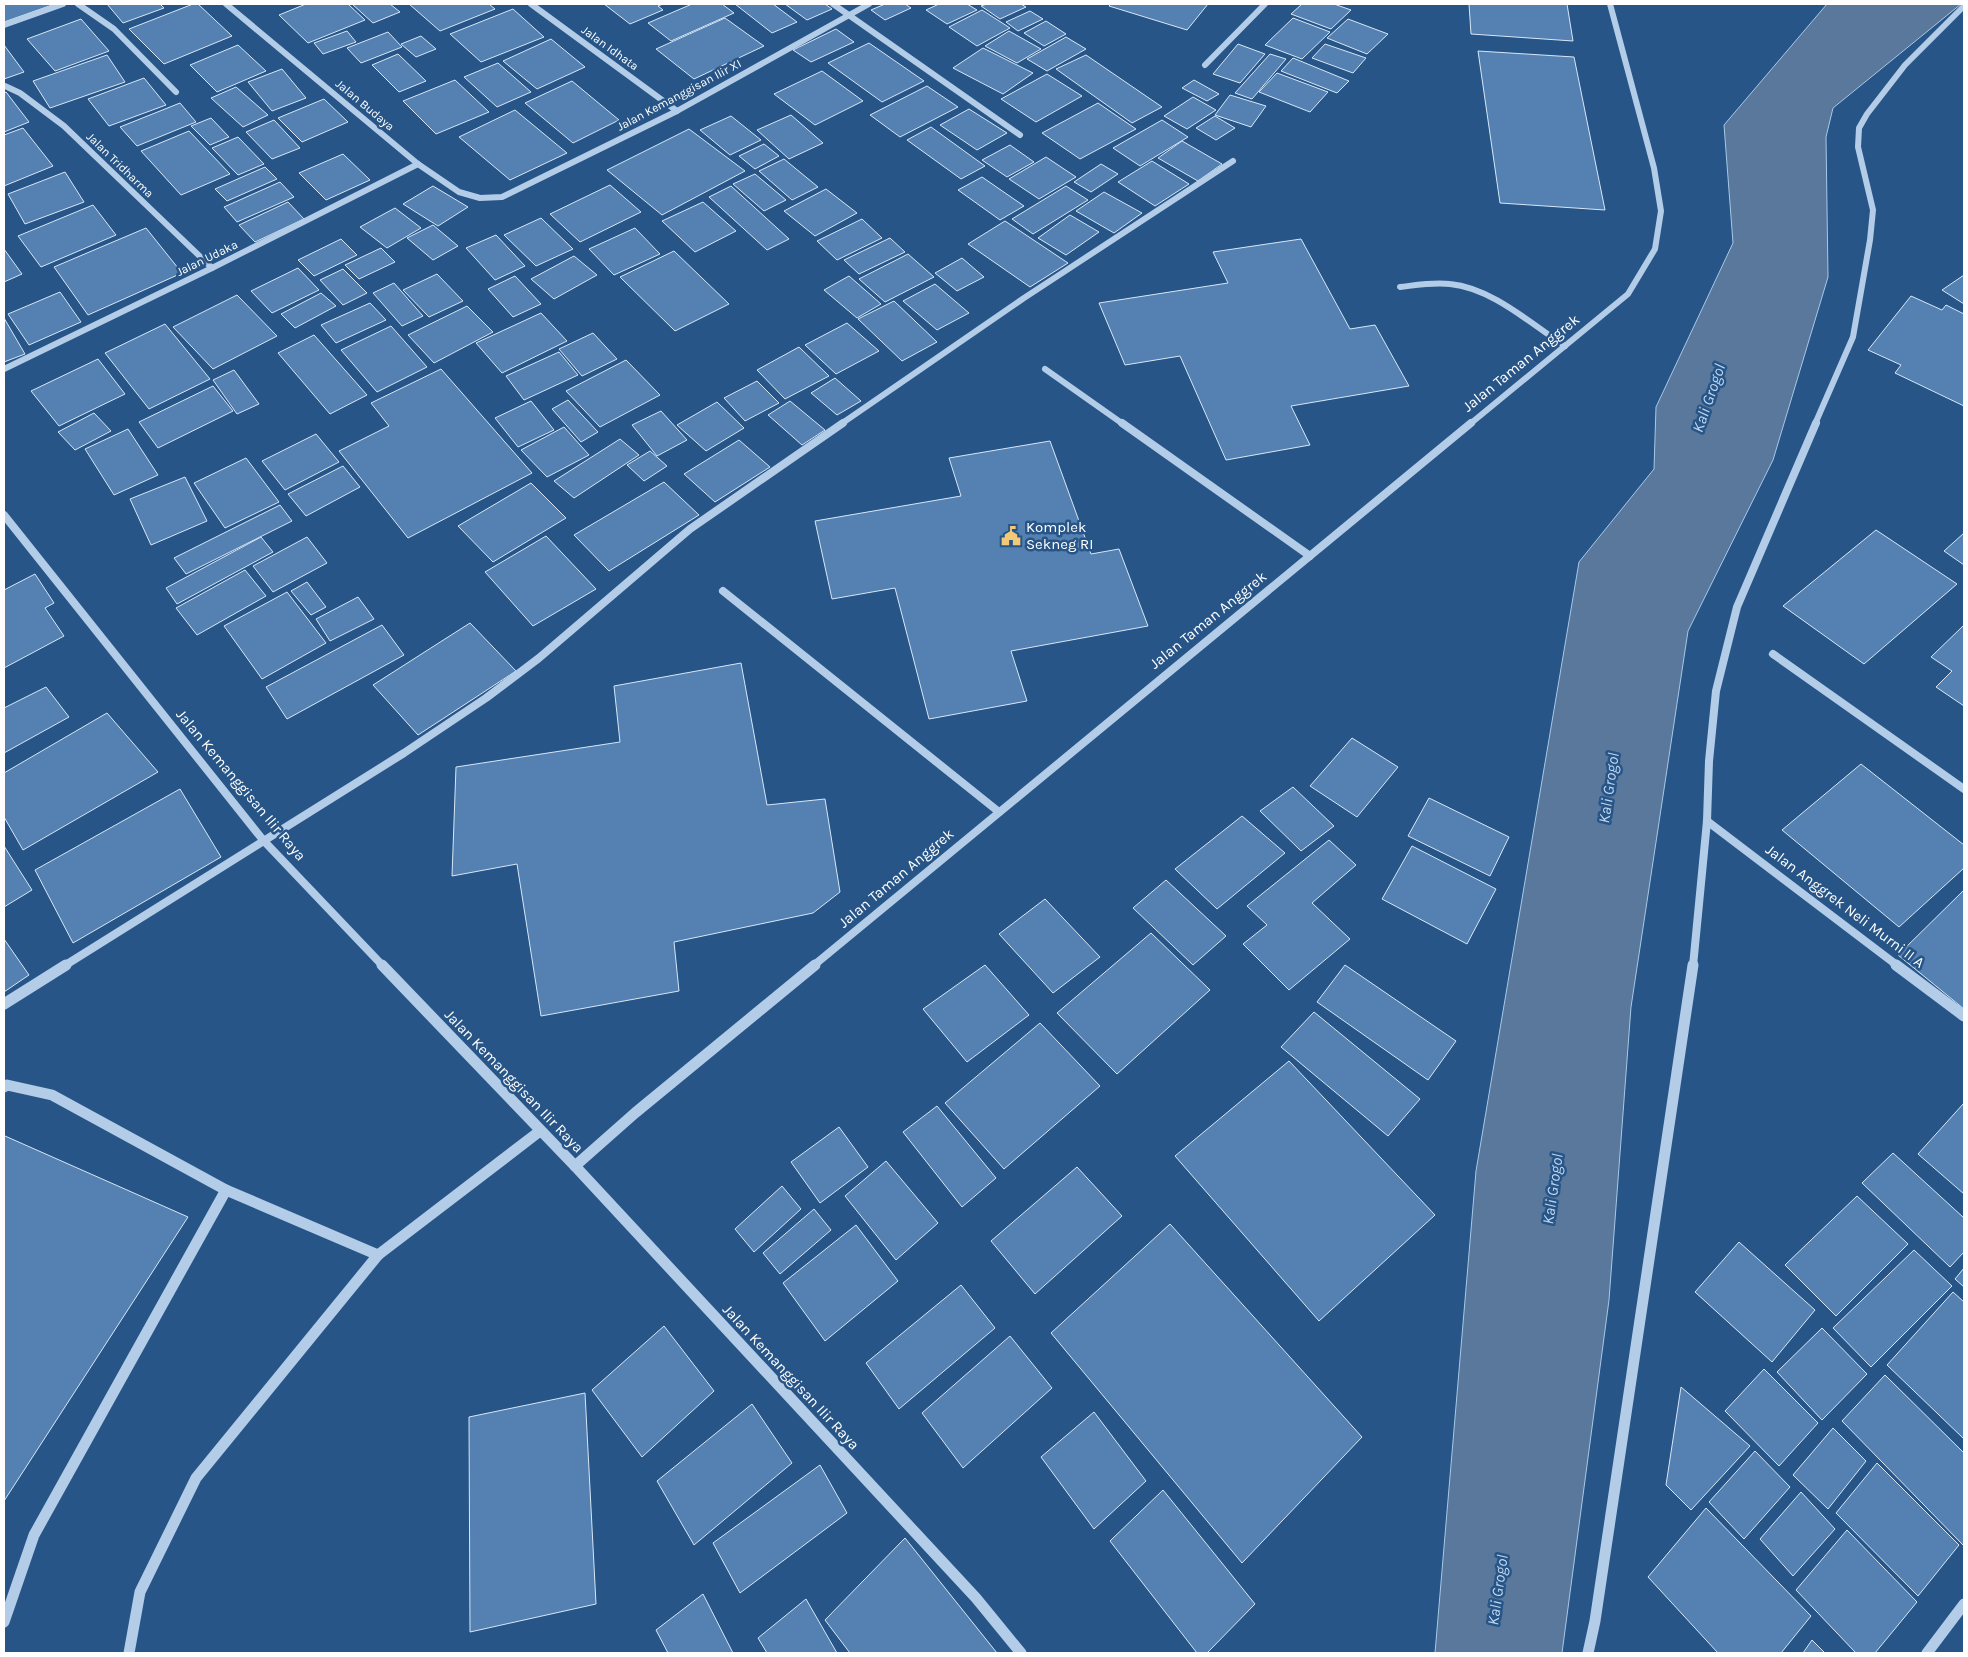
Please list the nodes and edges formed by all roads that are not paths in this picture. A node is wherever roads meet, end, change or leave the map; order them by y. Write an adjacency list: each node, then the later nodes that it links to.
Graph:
1 (63, 4): 11 (street)
2 (78, 4): 14 (street)
3 (226, 4): 18 (street, Jalan Budaya)
4 (530, 4): 15 (street, Jalan Idhata)
5 (833, 4): 10 (street)
6 (870, 4): 10 (street)
7 (1265, 4): 12 (street)
8 (1610, 4): 22 (street, Jalan Taman Anggrek)
9 (1964, 6): 31 (street)
10 (847, 15): 15 (street, Jalan Kemanggisan Ilir XI); 16 (street)
11 (4, 25)
12 (1205, 65)
13 (5, 86): 20 (street, Jalan Tridharma)
14 (176, 92)
15 (677, 111): 19 (street, Jalan Kemanggisan Ilir XI)
16 (1020, 135)
17 (1232, 161): 32 (street)
18 (418, 164): 19 (street, Jalan Budaya); 20 (street, Jalan Udaka)
19 (502, 197)
20 (212, 268): 23 (street, Jalan Udaka)
21 (1400, 287): 22 (street)
22 (1565, 346): 26 (street, Jalan Taman Anggrek)
23 (4, 369)
24 (1045, 369): 26 (street)
25 (4, 515): 32 (street, Jalan Kemanggisan Ilir Raya)
26 (1310, 556): 30 (street, Jalan Taman Anggrek)
27 (723, 591): 30 (street)
28 (1773, 654): 29 (street)
29 (1964, 789)
30 (999, 812): 37 (street, Jalan Taman Anggrek)
31 (1707, 821): 34 (street, Jalan Anggrek Neli Murni II A); 44 (street)
32 (263, 840): 33 (street); 36 (street, Jalan Kemanggisan Ilir Raya)
33 (4, 1004)
34 (1964, 1016)
35 (4, 1087): 38 (street)
36 (540, 1130): 37 (street, Jalan Kemanggisan Ilir Raya); 39 (street)
37 (575, 1166): 43 (street, Jalan Kemanggisan Ilir Raya)
38 (226, 1190): 39 (street); 41 (street)
39 (378, 1255): 42 (street)
40 (1964, 1604): 45 (street)
41 (4, 1622)
42 (129, 1653)
43 (1021, 1653)
44 (1588, 1653)
45 (1926, 1653)

